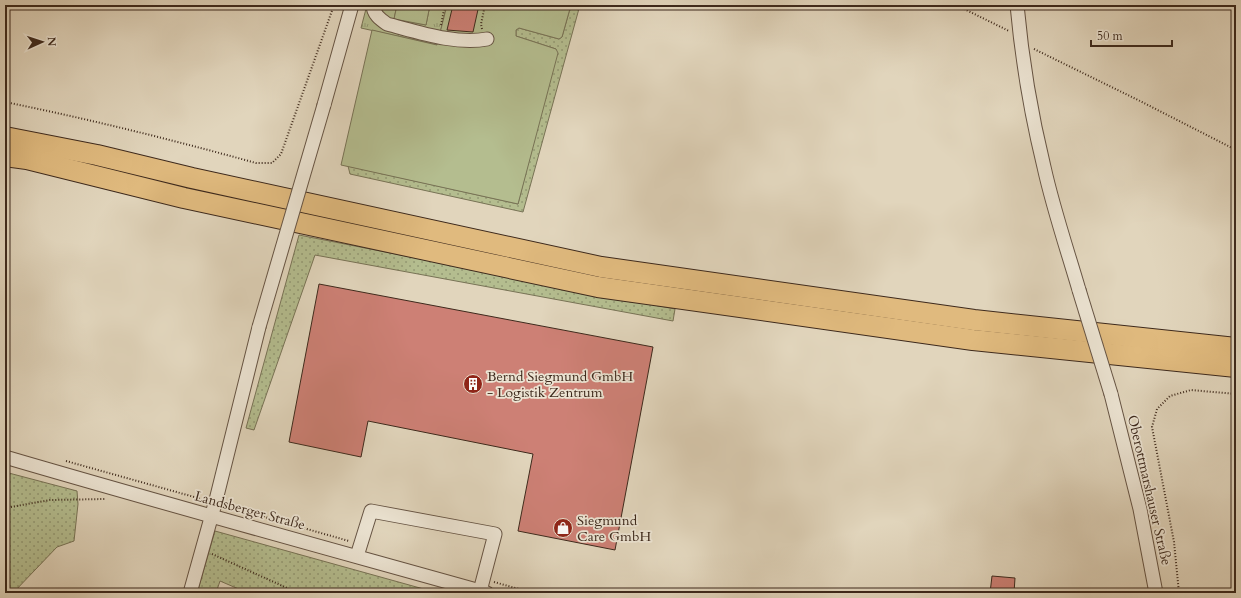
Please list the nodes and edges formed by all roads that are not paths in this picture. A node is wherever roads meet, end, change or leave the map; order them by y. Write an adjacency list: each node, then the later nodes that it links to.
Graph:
1 (352, 5): 10 (street, bridge)
2 (373, 5): 4 (street)
3 (1017, 5): 14 (street, Oberottmarshauser Straße, bridge)
4 (487, 39)
5 (5, 137): 7 (highway)
6 (5, 156): 8 (highway)
7 (1236, 348)
8 (1236, 367)
9 (5, 457): 10 (street, Landsberger Straße)
10 (211, 517): 11 (street, Landsberger Straße); 13 (street)
11 (358, 550): 12 (street, Landsberger Straße); 12 (street)
12 (484, 588)
13 (190, 593)
14 (1156, 593)

